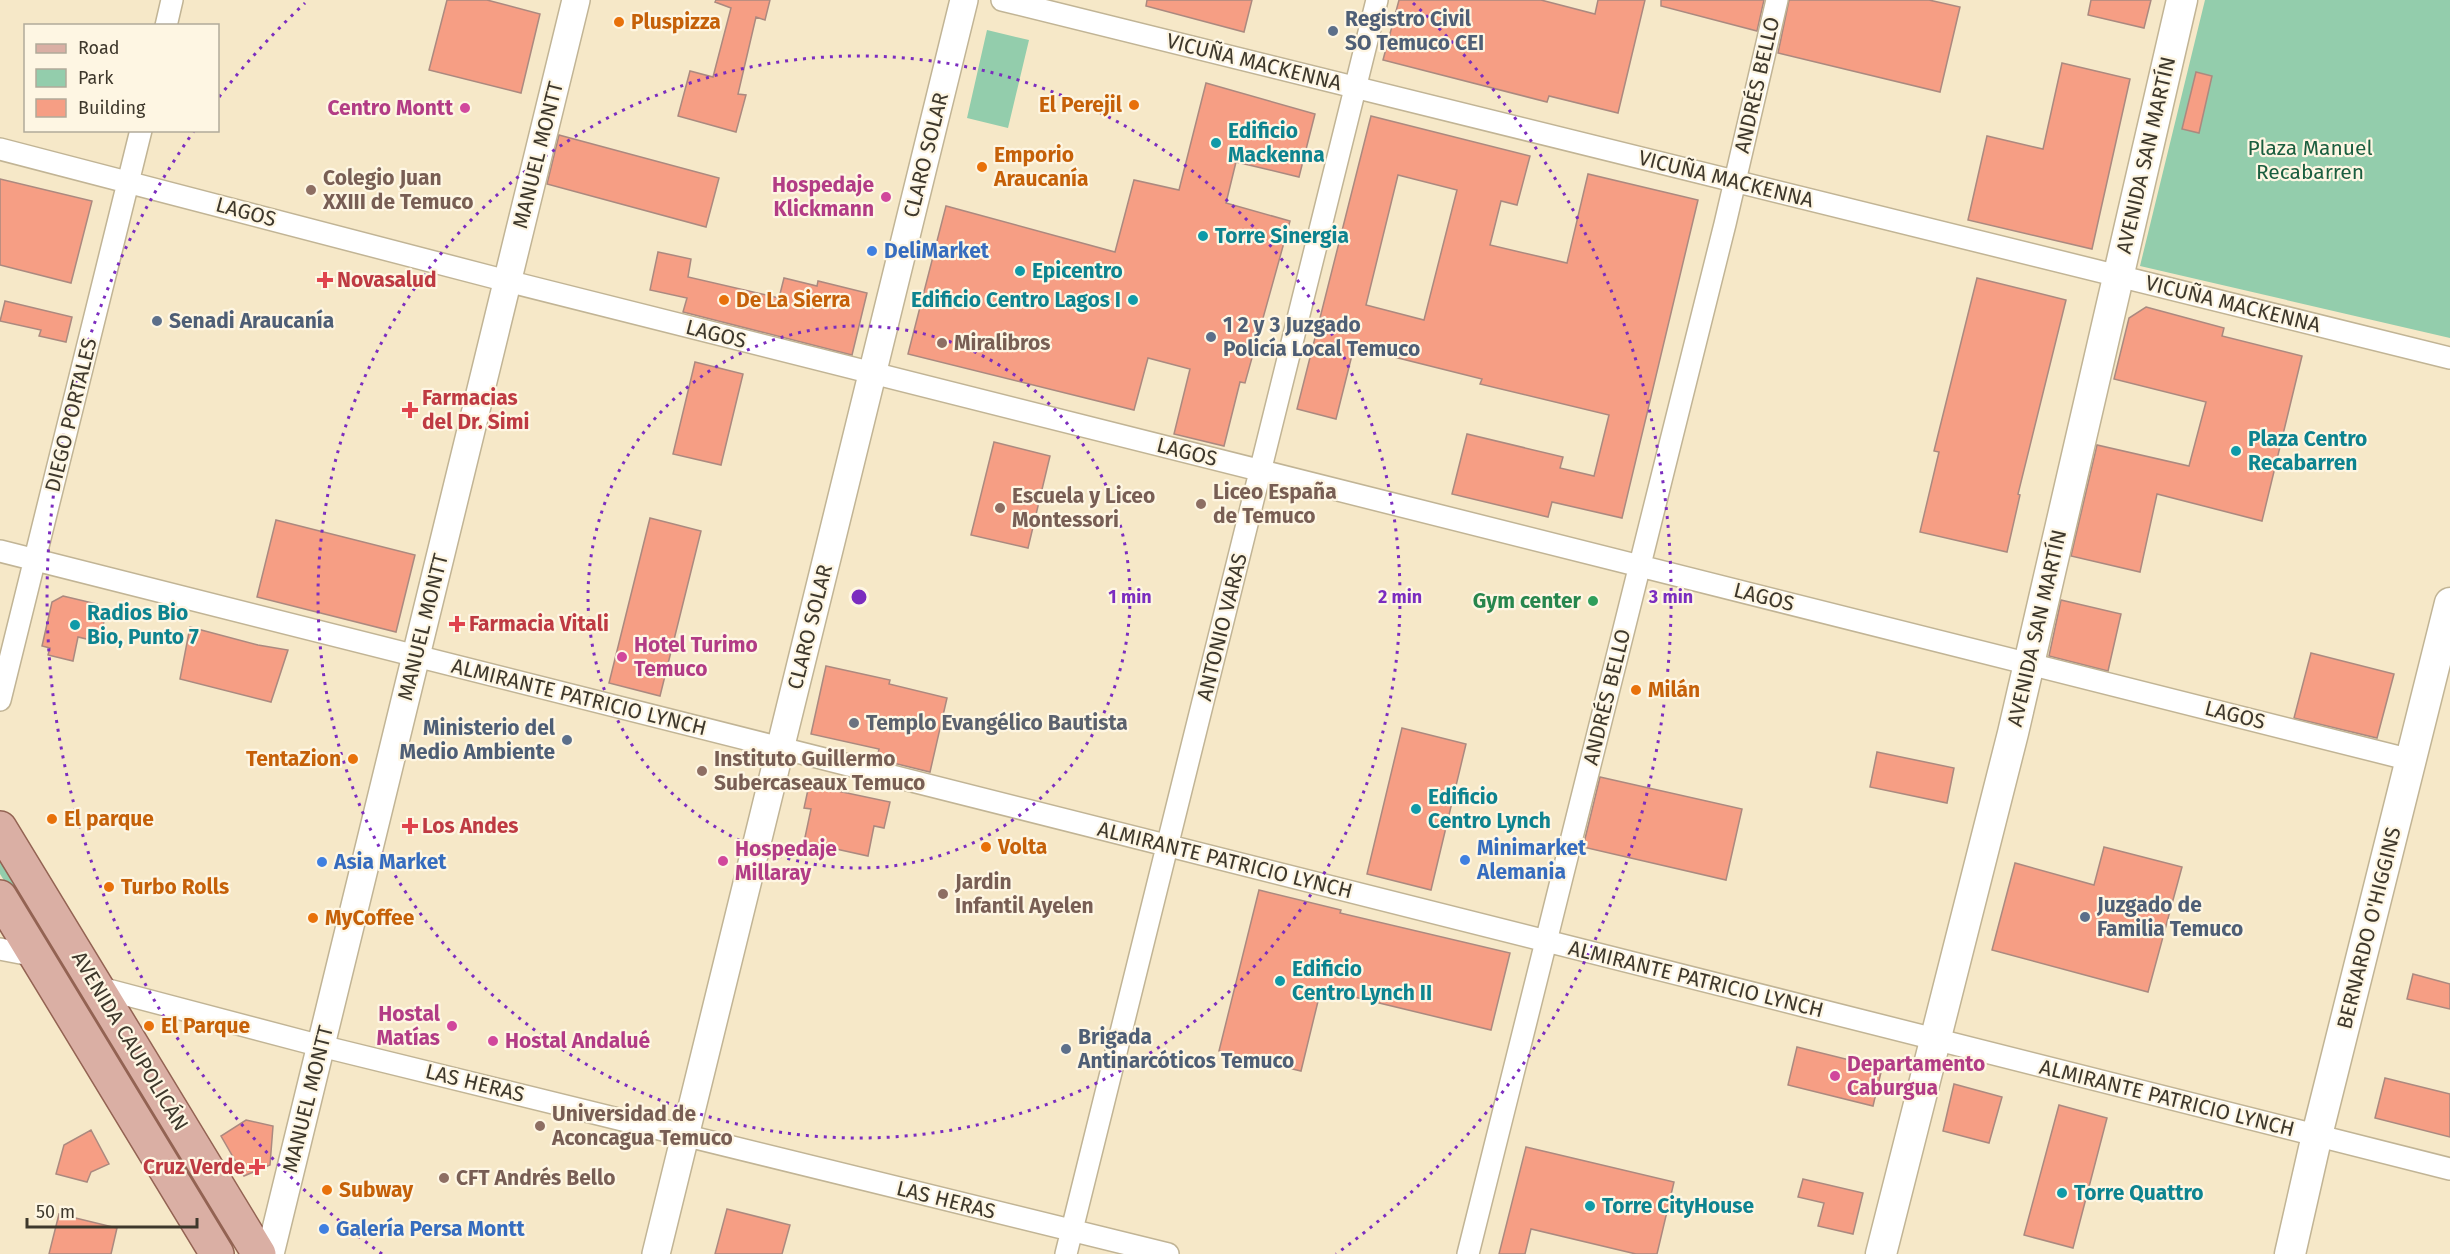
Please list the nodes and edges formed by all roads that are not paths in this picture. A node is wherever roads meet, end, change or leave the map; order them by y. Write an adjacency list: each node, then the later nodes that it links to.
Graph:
1 (172, 0): 8 (street)
2 (576, 0): 15 (street, MANUEL MONTT)
3 (964, 0): 17 (street, CLARO SOLAR)
4 (1002, 0): 9 (street, VICUÑA MACKENNA)
5 (1377, 0): 9 (street, ANTONIO VARAS)
6 (1777, 0): 13 (street, ANDRÉS BELLO)
7 (2182, 0): 14 (main road, AVENIDA SAN MARTÍN)
8 (166, 24)
9 (1355, 87): 13 (street, VICUÑA MACKENNA); 18 (street, ANTONIO VARAS)
10 (141, 132): 12 (street, DIEGO PORTALES)
11 (0, 149): 12 (street, LAGOS)
12 (129, 181): 15 (street, LAGOS); 20 (street, DIEGO PORTALES)
13 (1735, 181): 14 (street, VICUÑA MACKENNA); 21 (street, ANDRÉS BELLO)
14 (2118, 275): 16 (street, VICUÑA MACKENNA); 24 (main road, AVENIDA SAN MARTÍN)
15 (507, 281): 17 (street, LAGOS); 23 (street, MANUEL MONTT)
16 (2450, 358)
17 (873, 373): 18 (street, LAGOS); 26 (street, CLARO SOLAR)
18 (1260, 471): 21 (street, LAGOS); 29 (street, ANTONIO VARAS)
19 (0, 551): 20 (street, ALMIRANTE PATRICIO LYNCH)
20 (35, 560): 23 (street, ALMIRANTE PATRICIO LYNCH); 25 (street, DIEGO PORTALES)
21 (1640, 566): 24 (street, LAGOS); 31 (street, ANDRÉS BELLO)
22 (2450, 603): 27 (main road, BERNARDO O'HIGGINS)
23 (416, 656): 26 (street, ALMIRANTE PATRICIO LYNCH); 36 (street, MANUEL MONTT)
24 (2029, 664): 27 (street, LAGOS); 35 (main road, AVENIDA SAN MARTÍN)
25 (0, 700)
26 (780, 748): 29 (street, ALMIRANTE PATRICIO LYNCH); 38 (street, CLARO SOLAR)
27 (2411, 760): 37 (main road, BERNARDO O'HIGGINS)
28 (0, 828): 34 (main road, AVENIDA CAUPOLICÁN)
29 (1167, 845): 31 (street, ALMIRANTE PATRICIO LYNCH); 40 (street, ANTONIO VARAS)
30 (0, 897): 33 (main road, AVENIDA CAUPOLICÁN)
31 (1546, 941): 35 (street, ALMIRANTE PATRICIO LYNCH); 47 (street, ANDRÉS BELLO)
32 (0, 949): 33 (street)
33 (36, 956): 41 (main road, AVENIDA CAUPOLICÁN)
34 (97, 987): 36 (street, LAS HERAS); 42 (main road, AVENIDA CAUPOLICÁN)
35 (1936, 1039): 37 (street, ALMIRANTE PATRICIO LYNCH); 48 (main road, AVENIDA SAN MARTÍN)
36 (321, 1046): 38 (street, LAS HERAS); 43 (street, MANUEL MONTT)
37 (2317, 1135): 39 (street, ALMIRANTE PATRICIO LYNCH); 49 (main road, BERNARDO O'HIGGINS)
38 (685, 1136): 40 (street, LAS HERAS); 44 (street, CLARO SOLAR)
39 (2450, 1169)
40 (1072, 1231): 45 (street, ANTONIO VARAS); 46 (street, LAS HERAS)
41 (217, 1254)
42 (259, 1254)
43 (270, 1254)
44 (656, 1254)
45 (1066, 1254)
46 (1168, 1254)
47 (1468, 1254)
48 (1881, 1254)
49 (2290, 1254)

